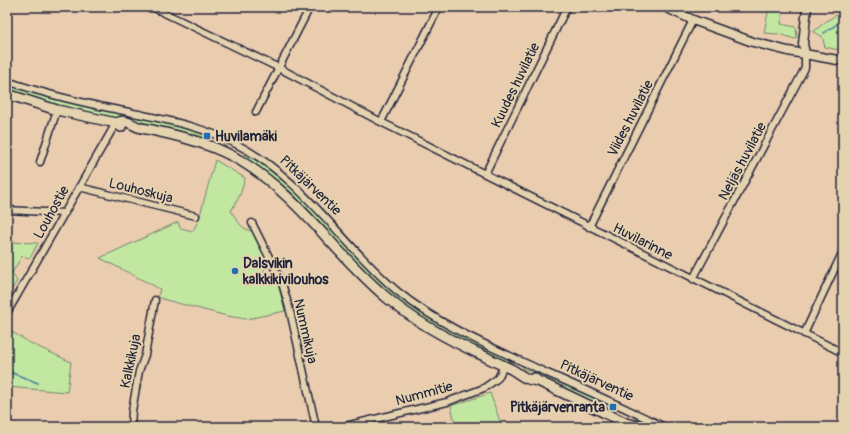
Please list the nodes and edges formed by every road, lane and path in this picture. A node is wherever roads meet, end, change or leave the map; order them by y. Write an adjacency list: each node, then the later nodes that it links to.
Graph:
1 (152, 7): 10 (street)
2 (310, 7): 10 (street)
3 (439, 7): 15 (street)
4 (567, 7): 18 (street, Kuudes huvilatie)
5 (665, 7): 7 (street)
6 (808, 7): 8 (street)
7 (693, 20): 8 (street); 24 (street, Viides huvilatie)
8 (805, 53): 9 (street); 26 (street, Neljäs huvilatie)
9 (843, 61)
10 (279, 68): 14 (street); 15 (street)
11 (7, 81): 31 (street, Pitkäjärventie)
12 (7, 94): 13 (main road, Pitkäjärventie)
13 (57, 110): 16 (main road, Pitkäjärventie); 17 (street)
14 (256, 112)
15 (381, 122): 18 (street, Huvilarinne)
16 (116, 123): 19 (street, Louhostie); 32 (main road, Pitkäjärventie)
17 (40, 162)
18 (485, 174): 24 (street, Huvilarinne)
19 (79, 187): 21 (street, Louhostie); 22 (street, Louhoskuja)
20 (7, 210): 21 (street)
21 (65, 213): 28 (street, Louhostie)
22 (196, 216)
23 (252, 223): 35 (street, Nummikuja)
24 (589, 227): 26 (street, Huvilarinne)
25 (843, 251): 29 (street)
26 (693, 279): 29 (street, Huvilarinne)
27 (154, 300): 34 (street, Kalkkikuja)
28 (7, 313)
29 (804, 334): 30 (street, Huvilarinne)
30 (843, 353)
31 (518, 359): 32 (street); 38 (street, Pitkäjärventie)
32 (508, 368): 33 (main road, Pitkäjärventie); 36 (street, Nummitie)
33 (629, 425): 37 (main road, Pitkäjärventie)
34 (131, 427)
35 (316, 427)
36 (341, 427)
37 (642, 427)
38 (665, 427)

